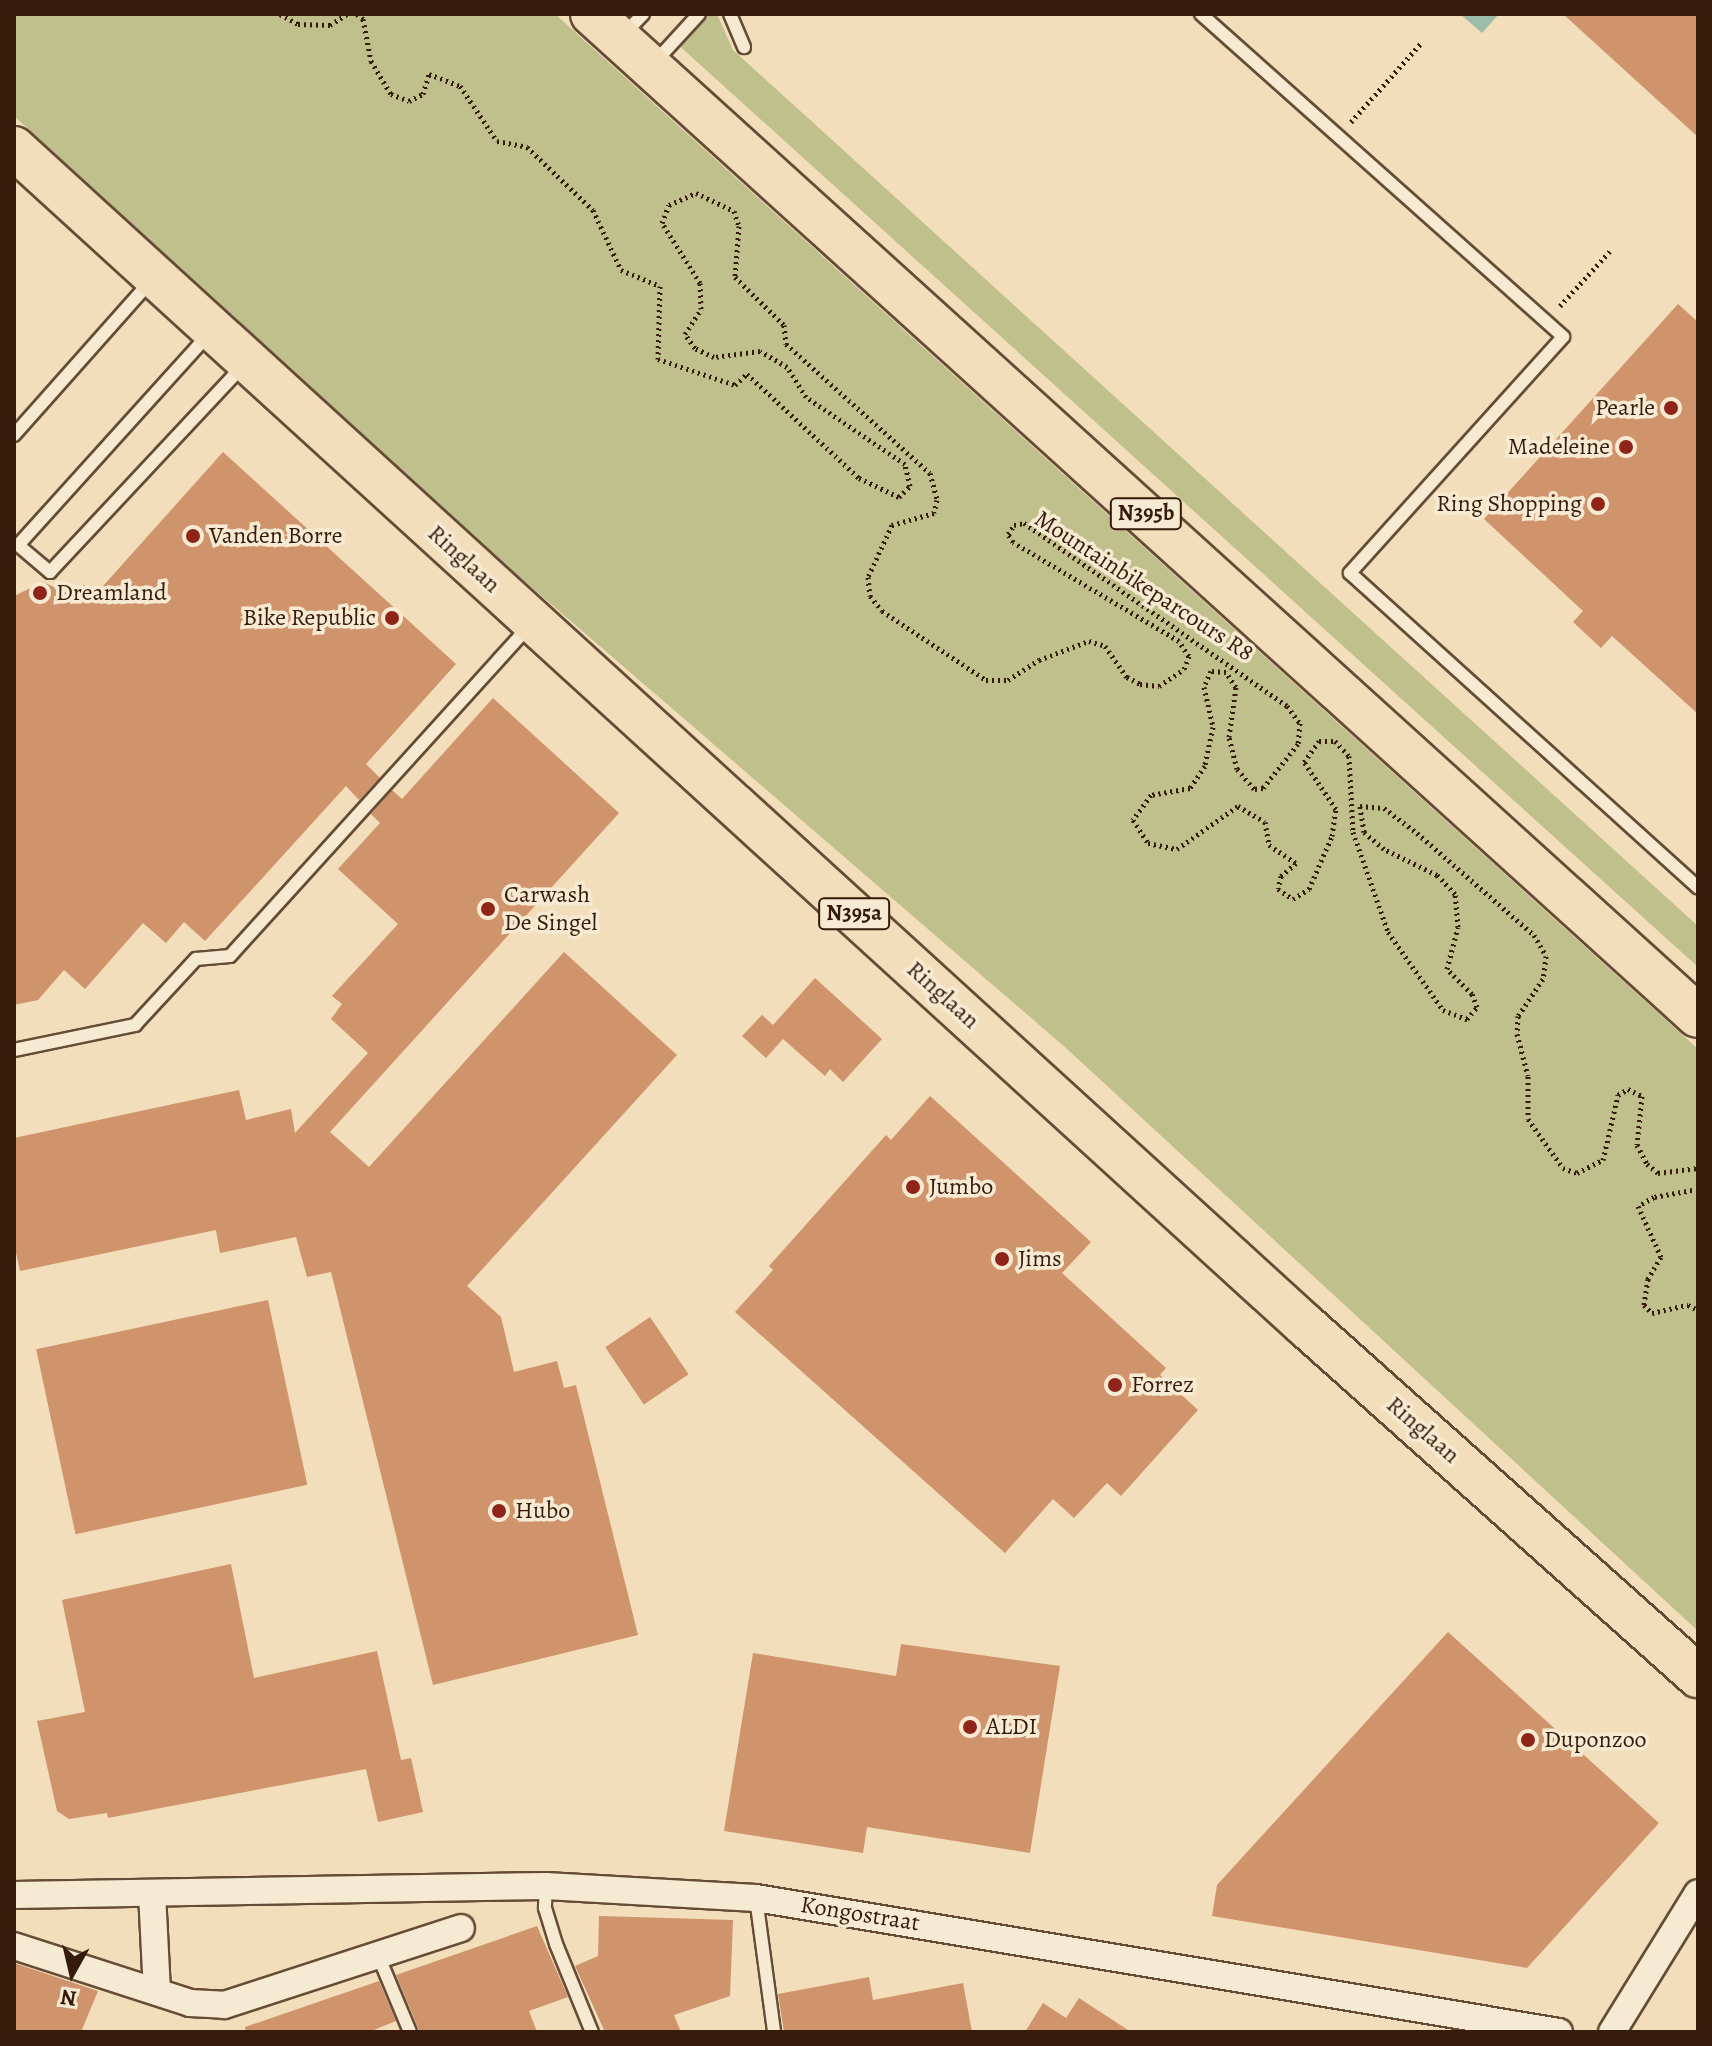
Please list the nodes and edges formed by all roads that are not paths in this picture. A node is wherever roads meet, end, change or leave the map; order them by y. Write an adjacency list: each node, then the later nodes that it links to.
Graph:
1 (699, 14): 6 (lane)
2 (730, 14): 5 (lane)
3 (1201, 14): 13 (lane)
4 (618, 22): 6 (main road, N395b)
5 (744, 47)
6 (650, 67): 14 (main road, N395b)
7 (14, 148): 8 (main road, Ringlaan / N395a)
8 (155, 277): 9 (main road, Ringlaan / N395a); 11 (lane)
9 (213, 330): 10 (main road, Ringlaan / N395a); 10 (lane)
10 (247, 361): 12 (main road, Ringlaan / N395a)
11 (14, 435)
12 (532, 622): 15 (lane); 16 (main road, Ringlaan / N395a)
13 (1698, 887)
14 (1693, 1003)
15 (14, 1050)
16 (1698, 1676)
17 (546, 1886): 18 (street, Kongostraat); 21 (street, Kongostraat); 27 (lane)
18 (152, 1893): 20 (street, Kongostraat); 25 (street)
19 (1698, 1893): 30 (street)
20 (14, 1895)
21 (756, 1898): 28 (lane); 29 (street, Kongostraat)
22 (461, 1928): 24 (street)
23 (14, 1946): 25 (street)
24 (378, 1955): 25 (street); 26 (lane)
25 (157, 1992)
26 (410, 2032)
27 (592, 2032)
28 (774, 2032)
29 (1559, 2032)
30 (1612, 2032)

